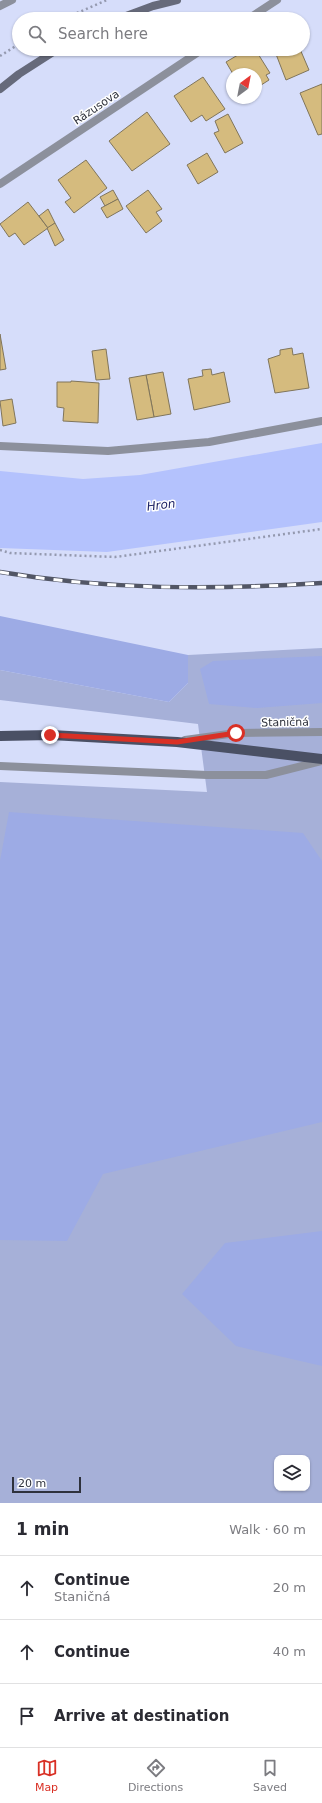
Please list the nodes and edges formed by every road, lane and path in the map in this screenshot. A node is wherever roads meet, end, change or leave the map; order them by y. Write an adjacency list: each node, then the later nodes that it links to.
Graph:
1 (12, 0): 5 (street)
2 (107, 0): 6 (path)
3 (177, 0): 7 (main road)
4 (277, 0): 8 (street)
5 (0, 6)
6 (79, 12)
7 (137, 12)
8 (259, 12)
9 (12, 48): 10 (path)
10 (0, 56)
11 (47, 56): 13 (main road)
12 (192, 56): 14 (street, Rázusova)
13 (0, 89)
14 (0, 184)
15 (322, 421): 16 (street)
16 (0, 446)
17 (322, 529): 18 (path)
18 (0, 550)
19 (322, 732): 21 (street, Staničná)
20 (0, 736): 21 (main road)
21 (177, 742): 22 (main road)
22 (322, 760): 23 (street)
23 (0, 766)

